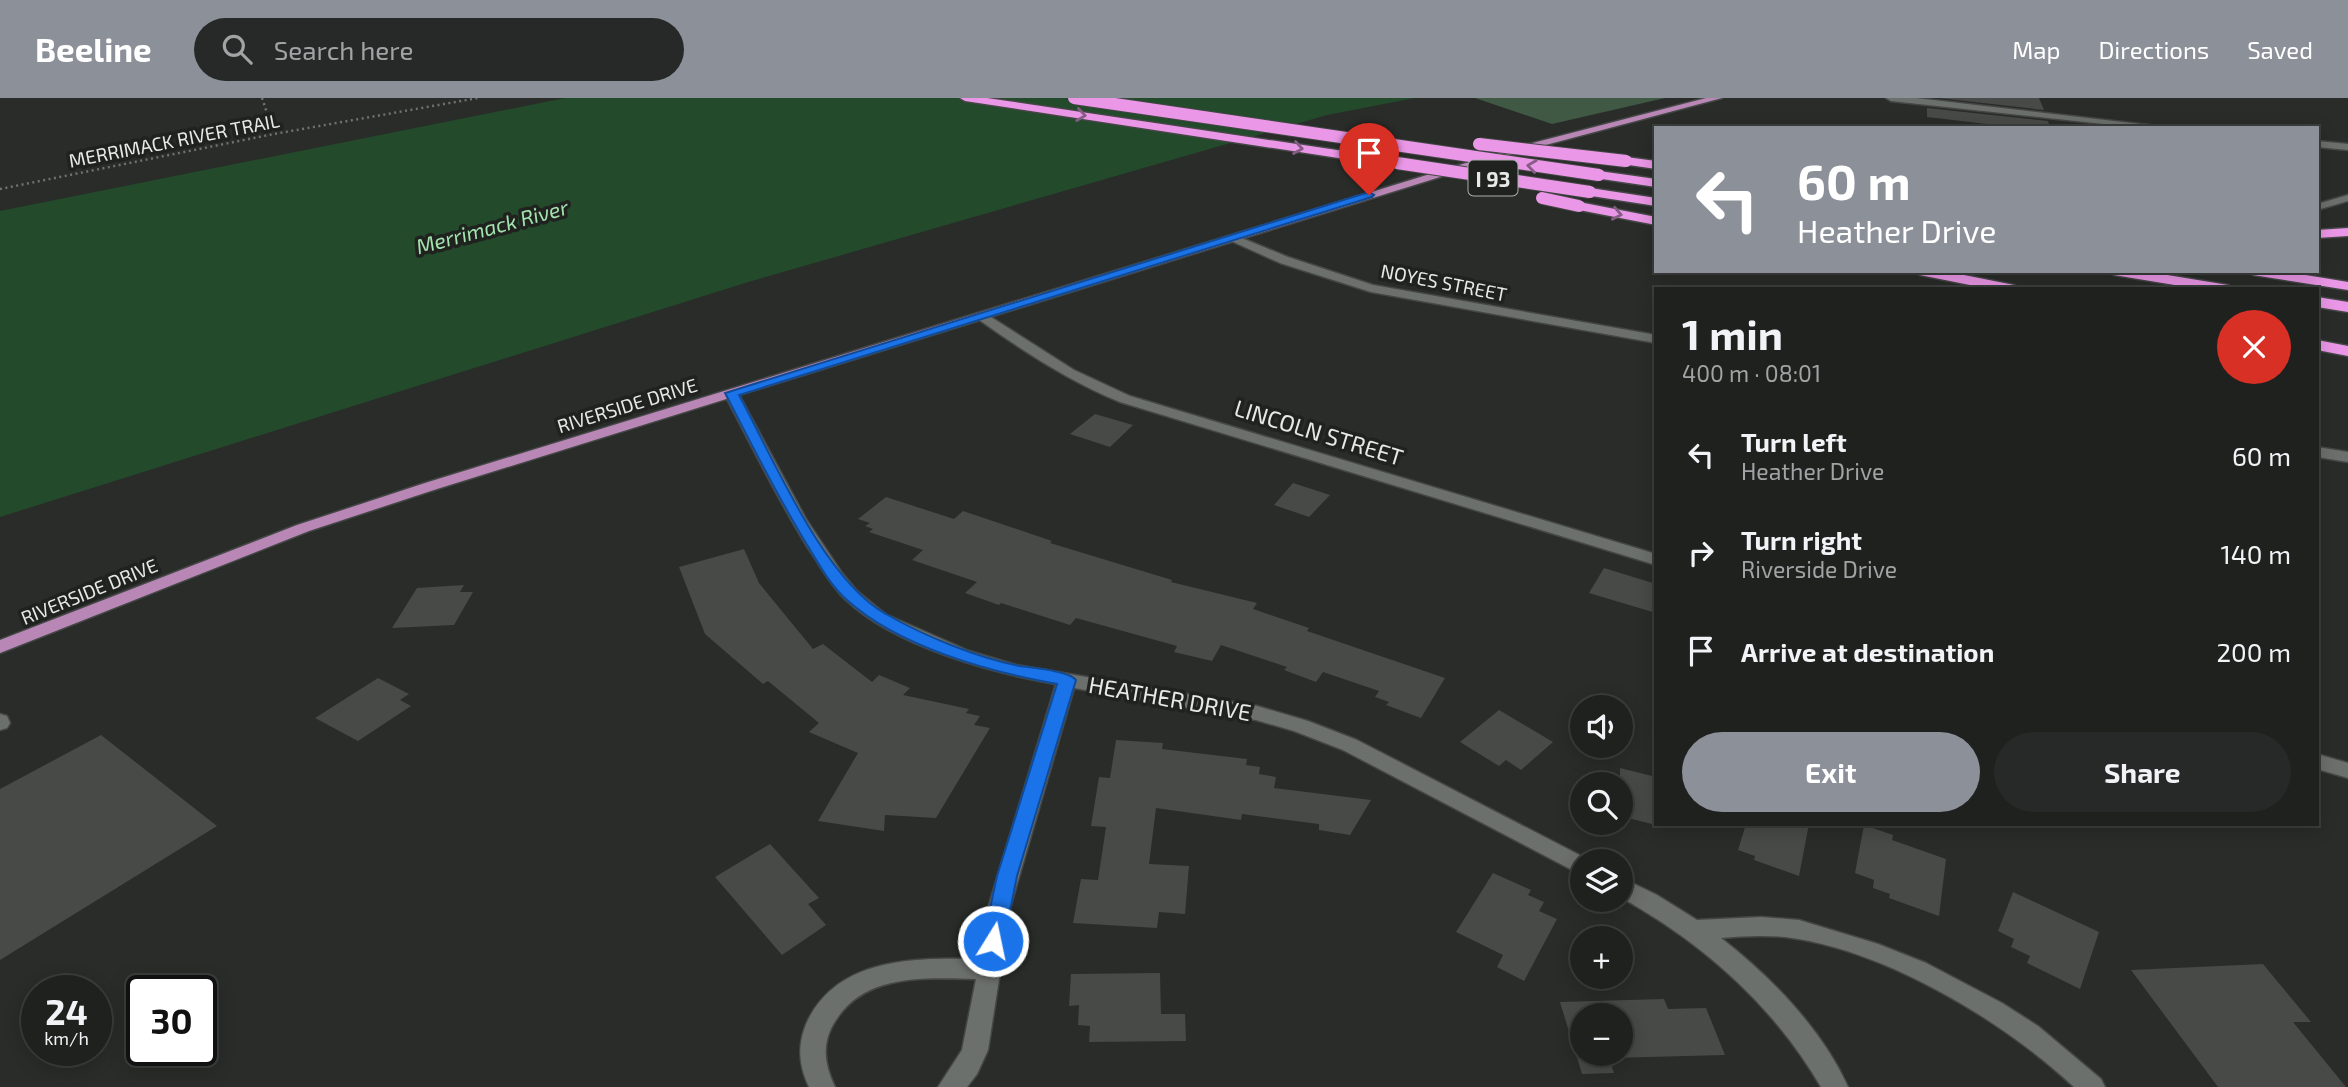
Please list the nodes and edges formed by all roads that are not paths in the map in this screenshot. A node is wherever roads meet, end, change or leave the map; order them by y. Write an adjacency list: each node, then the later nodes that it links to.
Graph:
1 (965, 98): 9 (highway, I 93, one-way to 9)
2 (1074, 98): 5 (highway, I 93, bridge)
3 (1717, 98): 18 (main road, RIVERSIDE DRIVE)
4 (1891, 98): 6 (street)
5 (1186, 114): 10 (highway, bridge); 11 (highway, I 93, one-way to 5, bridge)
6 (2150, 126)
7 (2319, 144): 8 (street)
8 (2348, 147)
9 (1397, 163): 13 (highway, I 93, bridge); 15 (highway, one-way to 15, bridge)
10 (1654, 164)
11 (1654, 183)
12 (2348, 198): 14 (street)
13 (1654, 202)
14 (2319, 206)
15 (1654, 221)
16 (2348, 233): 17 (highway)
17 (2319, 234)
18 (1233, 238): 27 (main road, RIVERSIDE DRIVE); 28 (street, NOYES STREET)
19 (1930, 273): 23 (highway)
20 (2127, 273): 24 (highway)
21 (2265, 273): 22 (highway)
22 (2348, 284)
23 (2004, 287)
24 (2215, 287)
25 (2319, 302): 26 (highway)
26 (2348, 307)
27 (984, 316): 31 (main road, RIVERSIDE DRIVE); 34 (street, LINCOLN STREET)
28 (1654, 339)
29 (2319, 345): 30 (highway)
30 (2348, 351)
31 (731, 393): 35 (main road, RIVERSIDE DRIVE); 36 (street, HEATHER DRIVE)
32 (2319, 452): 33 (street)
33 (2348, 457)
34 (1654, 559)
35 (0, 647)
36 (1067, 680): 39 (street, HEATHER DRIVE); 42 (street)
37 (2319, 762): 38 (street)
38 (2348, 771)
39 (1570, 859)
40 (1633, 893): 41 (street)
41 (1698, 930): 45 (street); 46 (street)
42 (990, 970): 43 (street); 44 (street)
43 (822, 1087)
44 (951, 1087)
45 (1835, 1087)
46 (2092, 1087)

